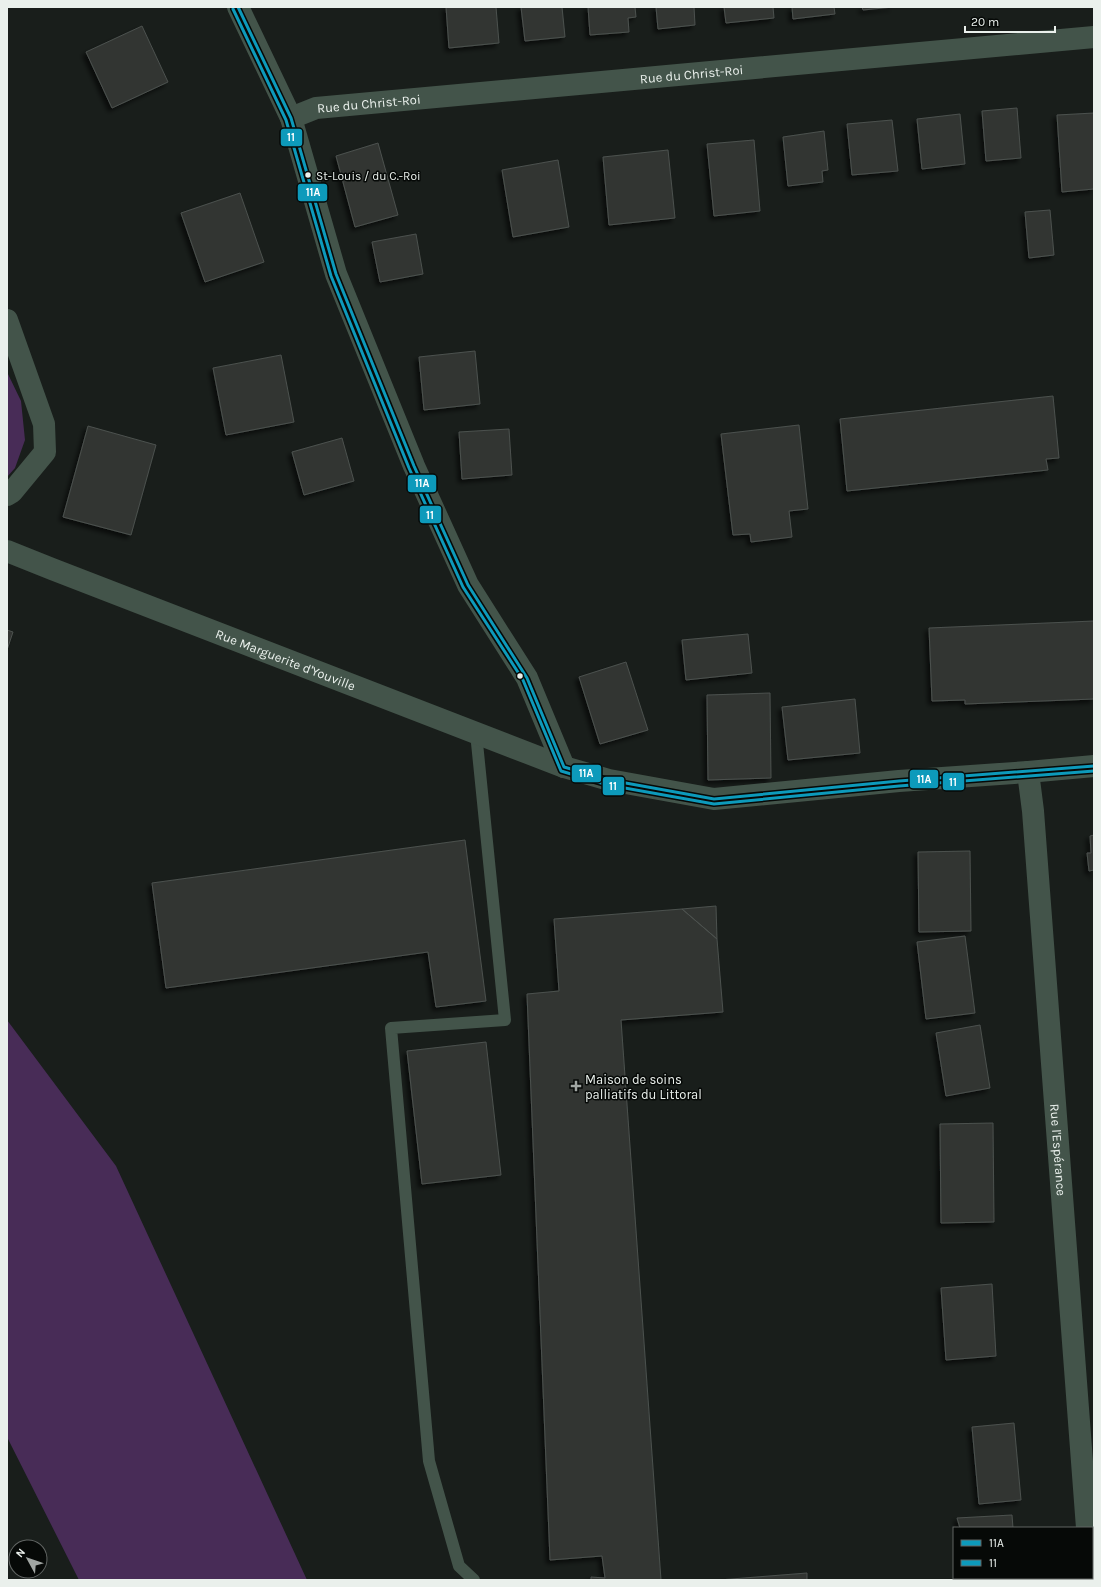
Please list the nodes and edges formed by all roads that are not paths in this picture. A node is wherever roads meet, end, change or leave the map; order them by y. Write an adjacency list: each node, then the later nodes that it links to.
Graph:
1 (238, 7): 3 (street)
2 (1094, 37): 3 (street, Rue du Christ-Roi)
3 (291, 118): 9 (street)
4 (7, 320): 5 (street)
5 (7, 495)
6 (7, 551): 7 (street, Rue Marguerite d'Youville)
7 (476, 733): 9 (street, Rue Marguerite d'Youville); 12 (lane)
8 (1094, 766): 10 (street, Rue Marguerite d'Youville)
9 (564, 767): 10 (street, Rue Marguerite d'Youville)
10 (1028, 772): 11 (street, Rue l'Espérance)
11 (1087, 1527)
12 (474, 1580)

